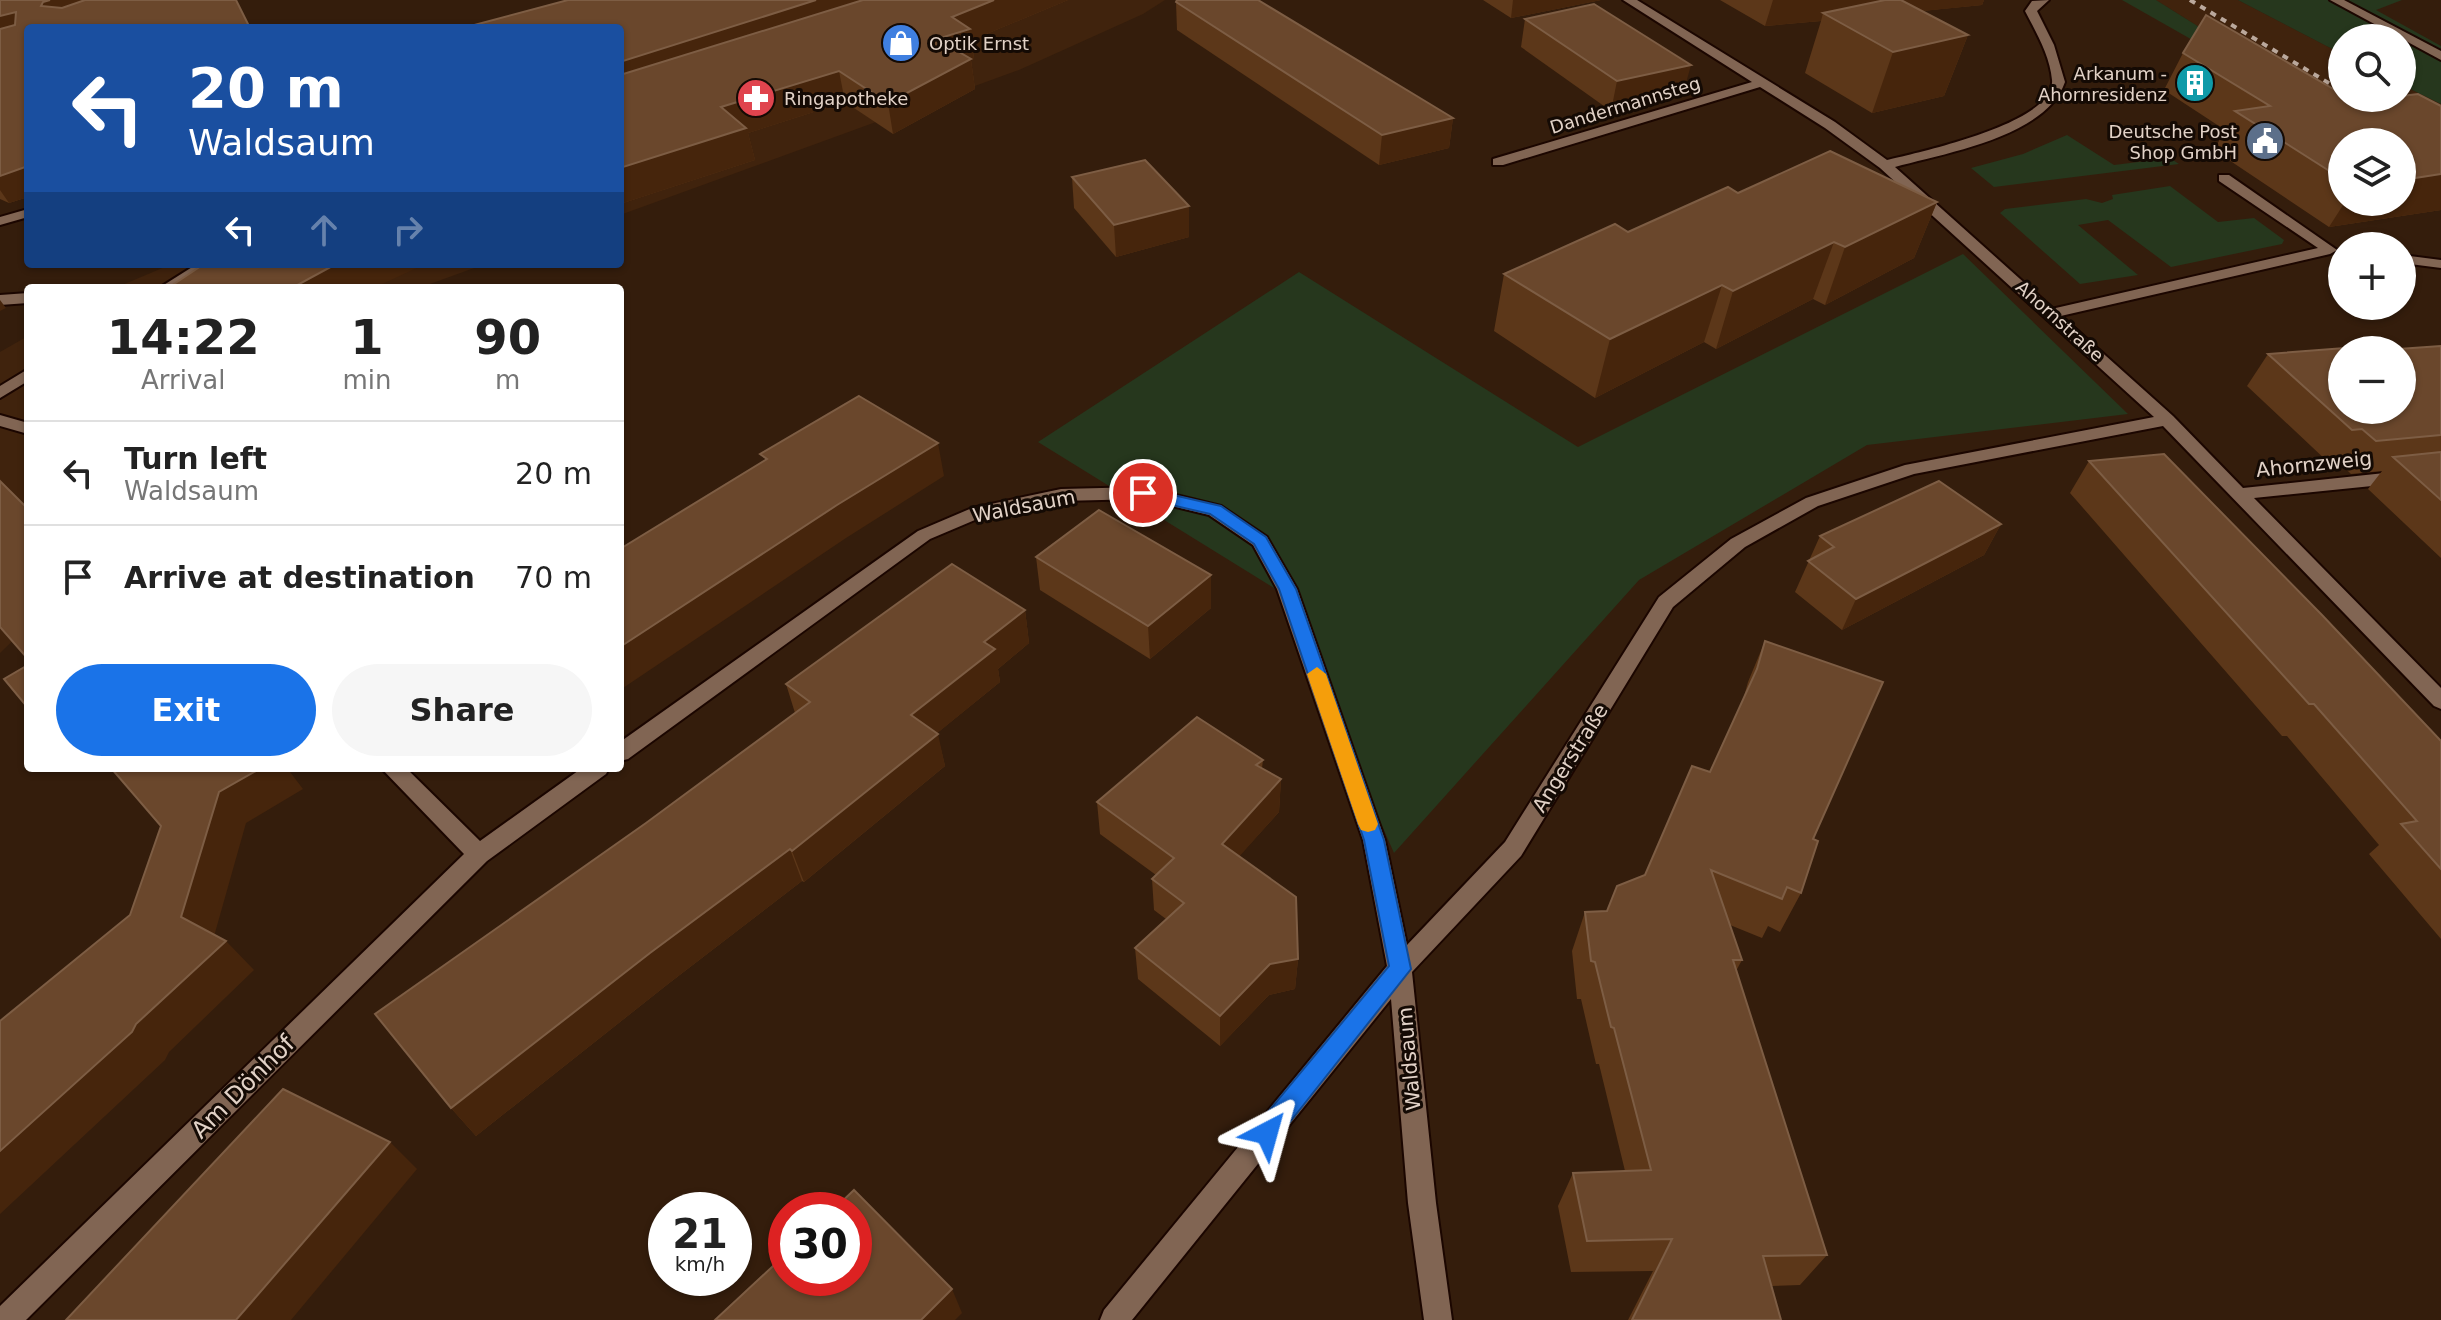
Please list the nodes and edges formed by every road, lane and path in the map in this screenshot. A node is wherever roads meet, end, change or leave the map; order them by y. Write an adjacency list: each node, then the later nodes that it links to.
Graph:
1 (1629, 0): 5 (street, Ahornstraße)
2 (2043, 0): 7 (street)
3 (2336, 0): 4 (street)
4 (2441, 56)
5 (1763, 82): 6 (street, Dandermannsteg); 7 (street, Ahornstraße)
6 (1498, 162)
7 (1885, 165): 19 (street, Ahornstraße)
8 (2224, 178): 11 (street)
9 (24, 214): 10 (street)
10 (0, 221)
11 (2328, 245)
12 (2328, 252): 19 (street)
13 (2416, 261): 14 (street)
14 (2441, 264)
15 (201, 268): 16 (street)
16 (174, 284)
17 (24, 298): 18 (street)
18 (0, 300)
19 (2052, 313): 23 (street, Ahornstraße)
20 (24, 377): 21 (street)
21 (0, 393)
22 (0, 420): 24 (street)
23 (2167, 420): 26 (street, Ahornstraße); 32 (street, Angerstraße)
24 (24, 428)
25 (2441, 473): 26 (street, Ahornzweig)
26 (2239, 494): 27 (street, Ahornstraße)
27 (2441, 701)
28 (624, 750): 32 (street, Waldsaum)
29 (396, 772): 31 (street)
30 (592, 772): 31 (street)
31 (479, 854): 33 (street, Am Dönhof)
32 (1400, 969): 34 (street, Angerstraße); 35 (street, Waldsaum)
33 (6, 1320)
34 (1114, 1320)
35 (1438, 1320)

